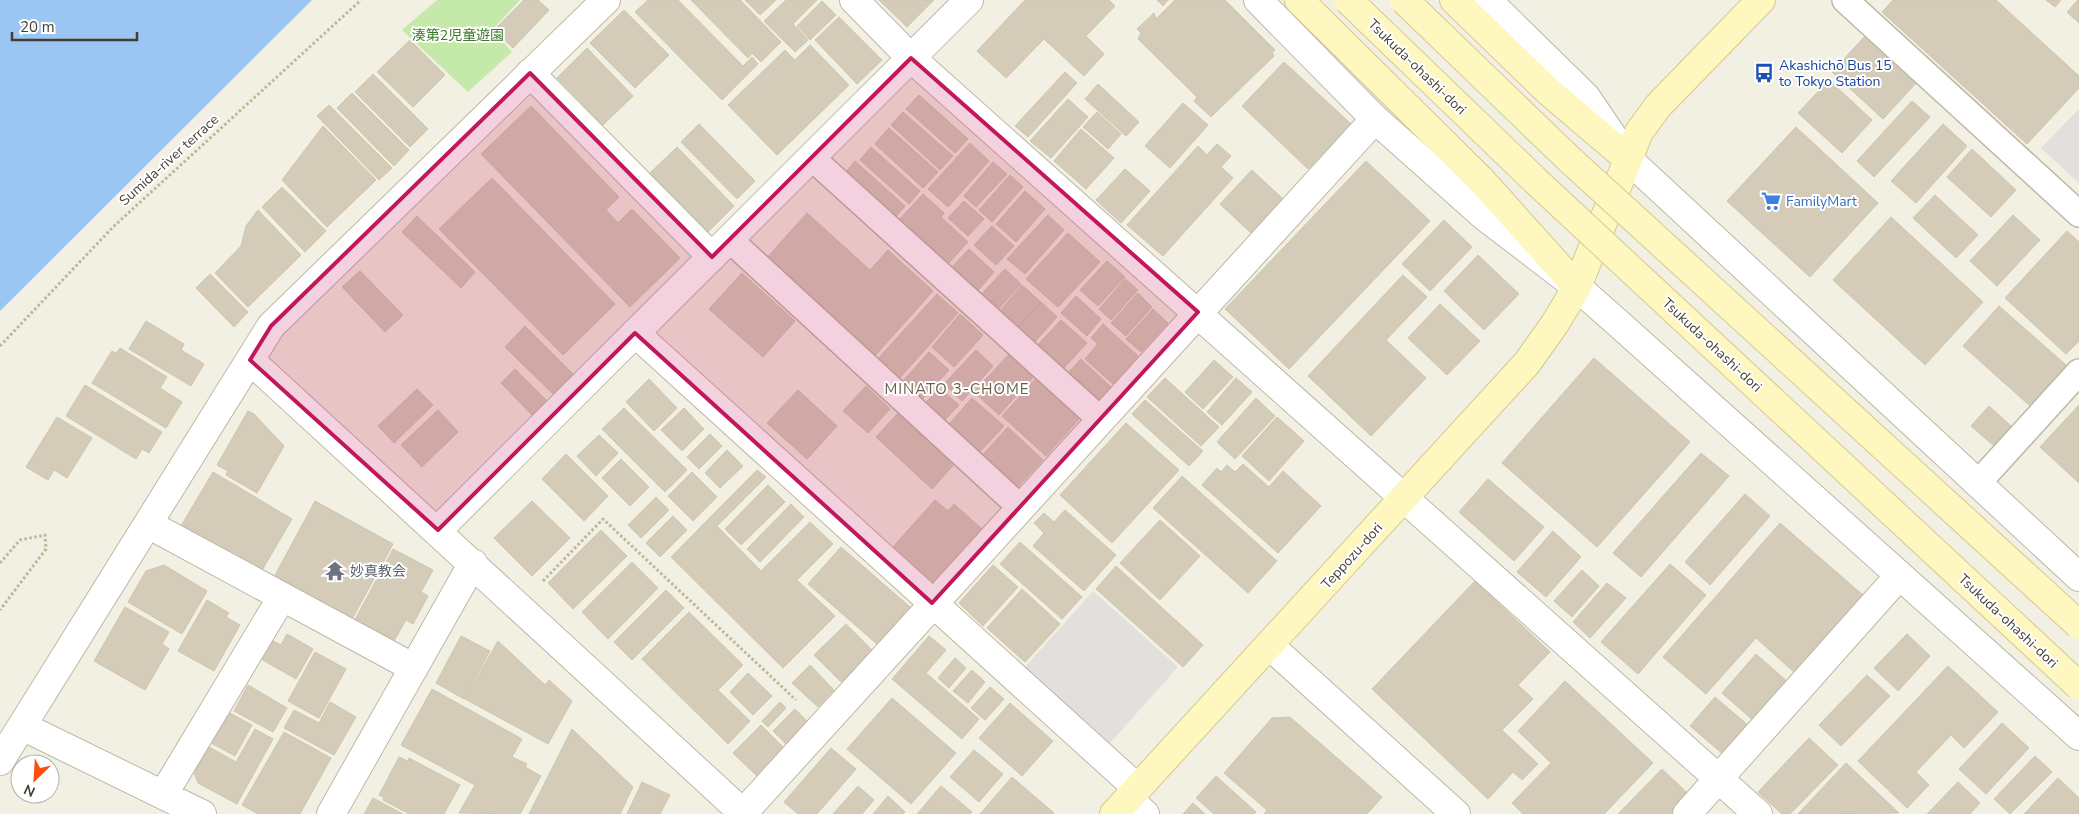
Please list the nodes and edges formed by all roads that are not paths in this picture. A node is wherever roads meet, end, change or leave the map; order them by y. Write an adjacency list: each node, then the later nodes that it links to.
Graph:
1 (606, 0): 13 (street)
2 (854, 0): 12 (street)
3 (969, 0): 12 (street)
4 (1258, 0): 14 (street)
5 (1299, 0): 19 (main road)
6 (1348, 0): 38 (main road, Tsukuda-ohashi-dori, bridge)
7 (1404, 0): 35 (main road, bridge)
8 (1454, 0): 16 (main road)
9 (1487, 0): 16 (street)
10 (1761, 0): 16 (main road, Teppozu-dori)
11 (1845, 0): 17 (lane)
12 (911, 58): 15 (street); 20 (street)
13 (530, 74): 18 (street); 22 (street)
14 (1375, 119): 19 (street); 20 (street)
15 (812, 158): 18 (street); 24 (lane)
16 (1628, 159): 19 (main road, Teppozu-dori); 25 (street)
17 (2079, 214)
18 (721, 248): 21 (street); 27 (lane)
19 (1577, 287): 26 (main road, Teppozu-dori); 31 (street)
20 (1198, 312): 24 (street); 26 (street)
21 (635, 334): 29 (street); 34 (street)
22 (250, 360): 28 (street); 29 (street)
23 (2079, 372): 25 (lane)
24 (1100, 419): 27 (street)
25 (1978, 483): 32 (street)
26 (1406, 498): 36 (main road, Teppozu-dori); 42 (street)
27 (1020, 507): 34 (street)
28 (148, 524): 33 (street); 39 (street)
29 (438, 530): 30 (street)
30 (473, 562): 37 (street); 45 (street)
31 (1899, 576): 40 (street); 42 (street)
32 (2079, 577)
33 (282, 597): 37 (street); 43 (street)
34 (932, 603): 44 (street); 45 (street)
35 (2079, 626)
36 (1270, 646): 44 (main road, Teppozu-dori); 48 (street)
37 (414, 668): 47 (street)
38 (2079, 686)
39 (22, 726): 41 (street); 43 (street)
40 (2079, 736)
41 (0, 761)
42 (1719, 778): 49 (street); 50 (street)
43 (163, 795): 46 (street)
44 (1131, 804)
45 (744, 813)
46 (202, 814)
47 (332, 814)
48 (1456, 814)
49 (1687, 814)
50 (1758, 814)

